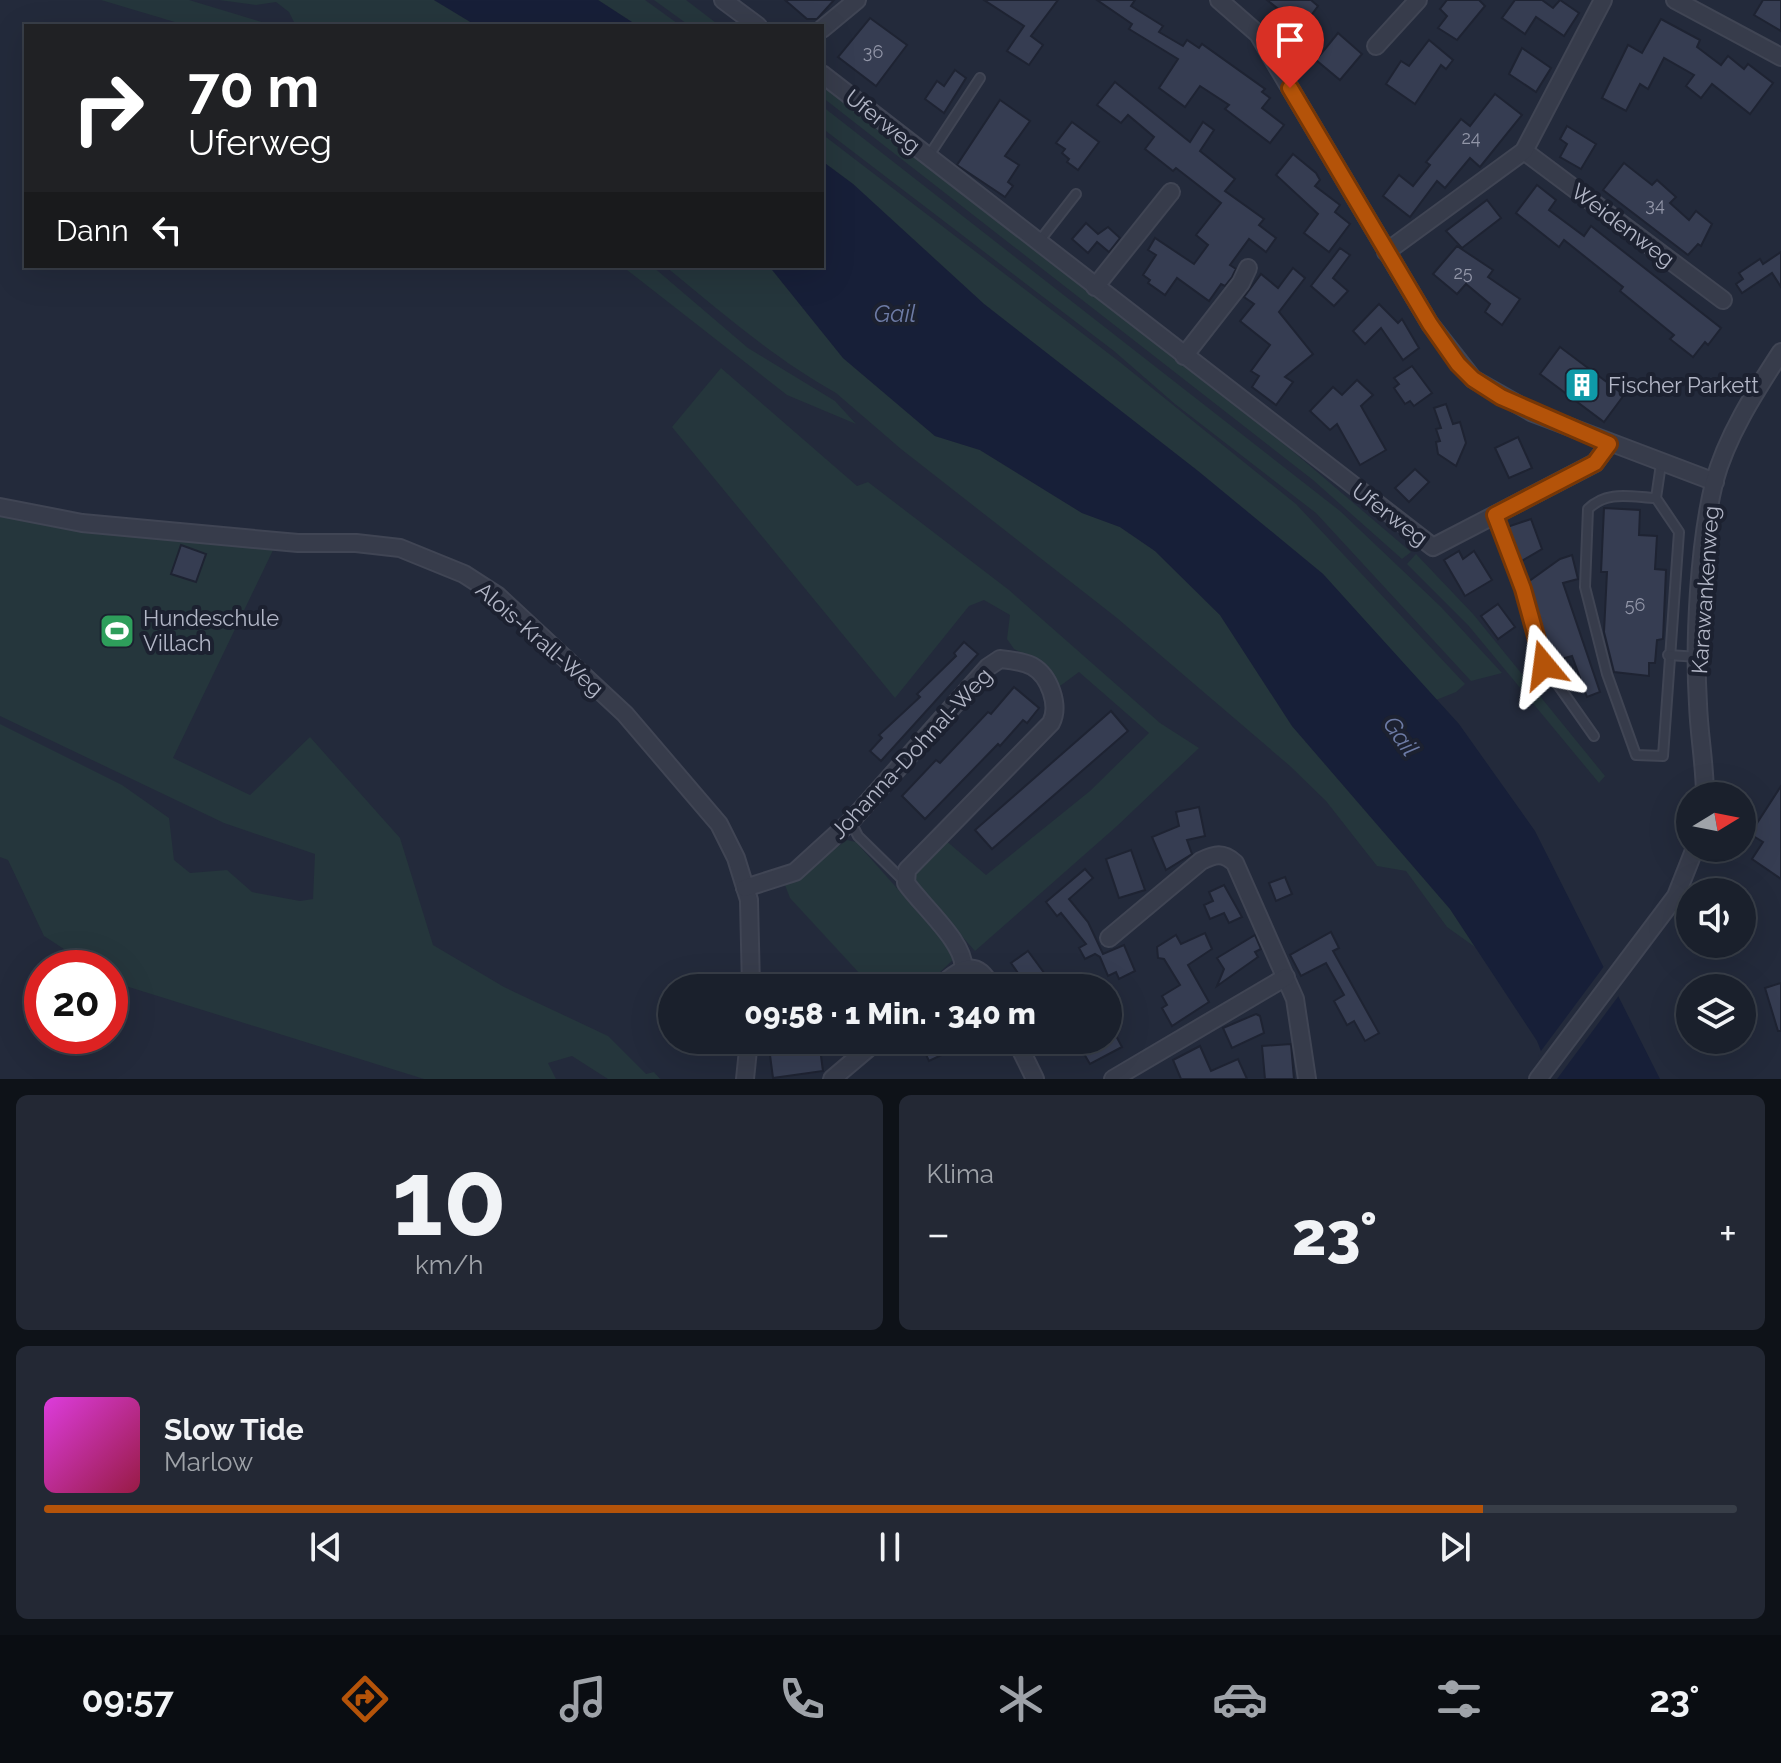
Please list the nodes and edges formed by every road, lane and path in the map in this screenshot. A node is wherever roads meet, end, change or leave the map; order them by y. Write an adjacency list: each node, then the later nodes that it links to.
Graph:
1 (723, 0): 7 (street)
2 (857, 0): 8 (street)
3 (1219, 0): 18 (street)
4 (1418, 0): 9 (street)
5 (1603, 0): 13 (street)
6 (1675, 0): 10 (street)
7 (755, 24)
8 (824, 27)
9 (1376, 46)
10 (1781, 57)
11 (824, 76): 14 (street, Uferweg)
12 (980, 78): 14 (lane)
13 (1524, 151): 18 (street); 21 (street, Weidenweg)
14 (928, 157): 17 (street, Uferweg)
15 (1171, 192): 20 (street)
16 (1076, 194): 17 (lane)
17 (1037, 244): 20 (street, Uferweg)
18 (1386, 252): 24 (street)
19 (1248, 268): 23 (street)
20 (1095, 287): 23 (street, Uferweg)
21 (1723, 300)
22 (1781, 352): 26 (street, Karawankenweg)
23 (1184, 356): 29 (street, Uferweg)
24 (1609, 444): 25 (street); 29 (street, Uferweg)
25 (1661, 464): 26 (street); 27 (lane)
26 (1715, 482): 31 (street, Karawankenweg)
27 (1656, 498): 30 (lane); 30 (lane)
28 (0, 507): 37 (street, Alois-Krall-Weg)
29 (1495, 515): 32 (lane)
30 (1668, 655): 31 (lane)
31 (1699, 657): 33 (street, Karawankenweg)
32 (1594, 736)
33 (1704, 782)
34 (851, 821): 36 (lane); 36 (street, Johanna-Dohnal-Weg); 37 (street, Johanna-Dohnal-Weg)
35 (1690, 862): 52 (street)
36 (906, 883): 39 (street)
37 (745, 888): 40 (street, Alois-Krall-Weg)
38 (1109, 938): 43 (street)
39 (966, 969): 41 (street); 42 (street)
40 (750, 974)
41 (959, 974)
42 (983, 974)
43 (1286, 977): 50 (street); 51 (street)
44 (748, 1054): 47 (street)
45 (861, 1054): 48 (street)
46 (1023, 1054): 49 (street)
47 (745, 1079)
48 (832, 1079)
49 (1035, 1079)
50 (1113, 1079)
51 (1307, 1079)
52 (1538, 1079)

